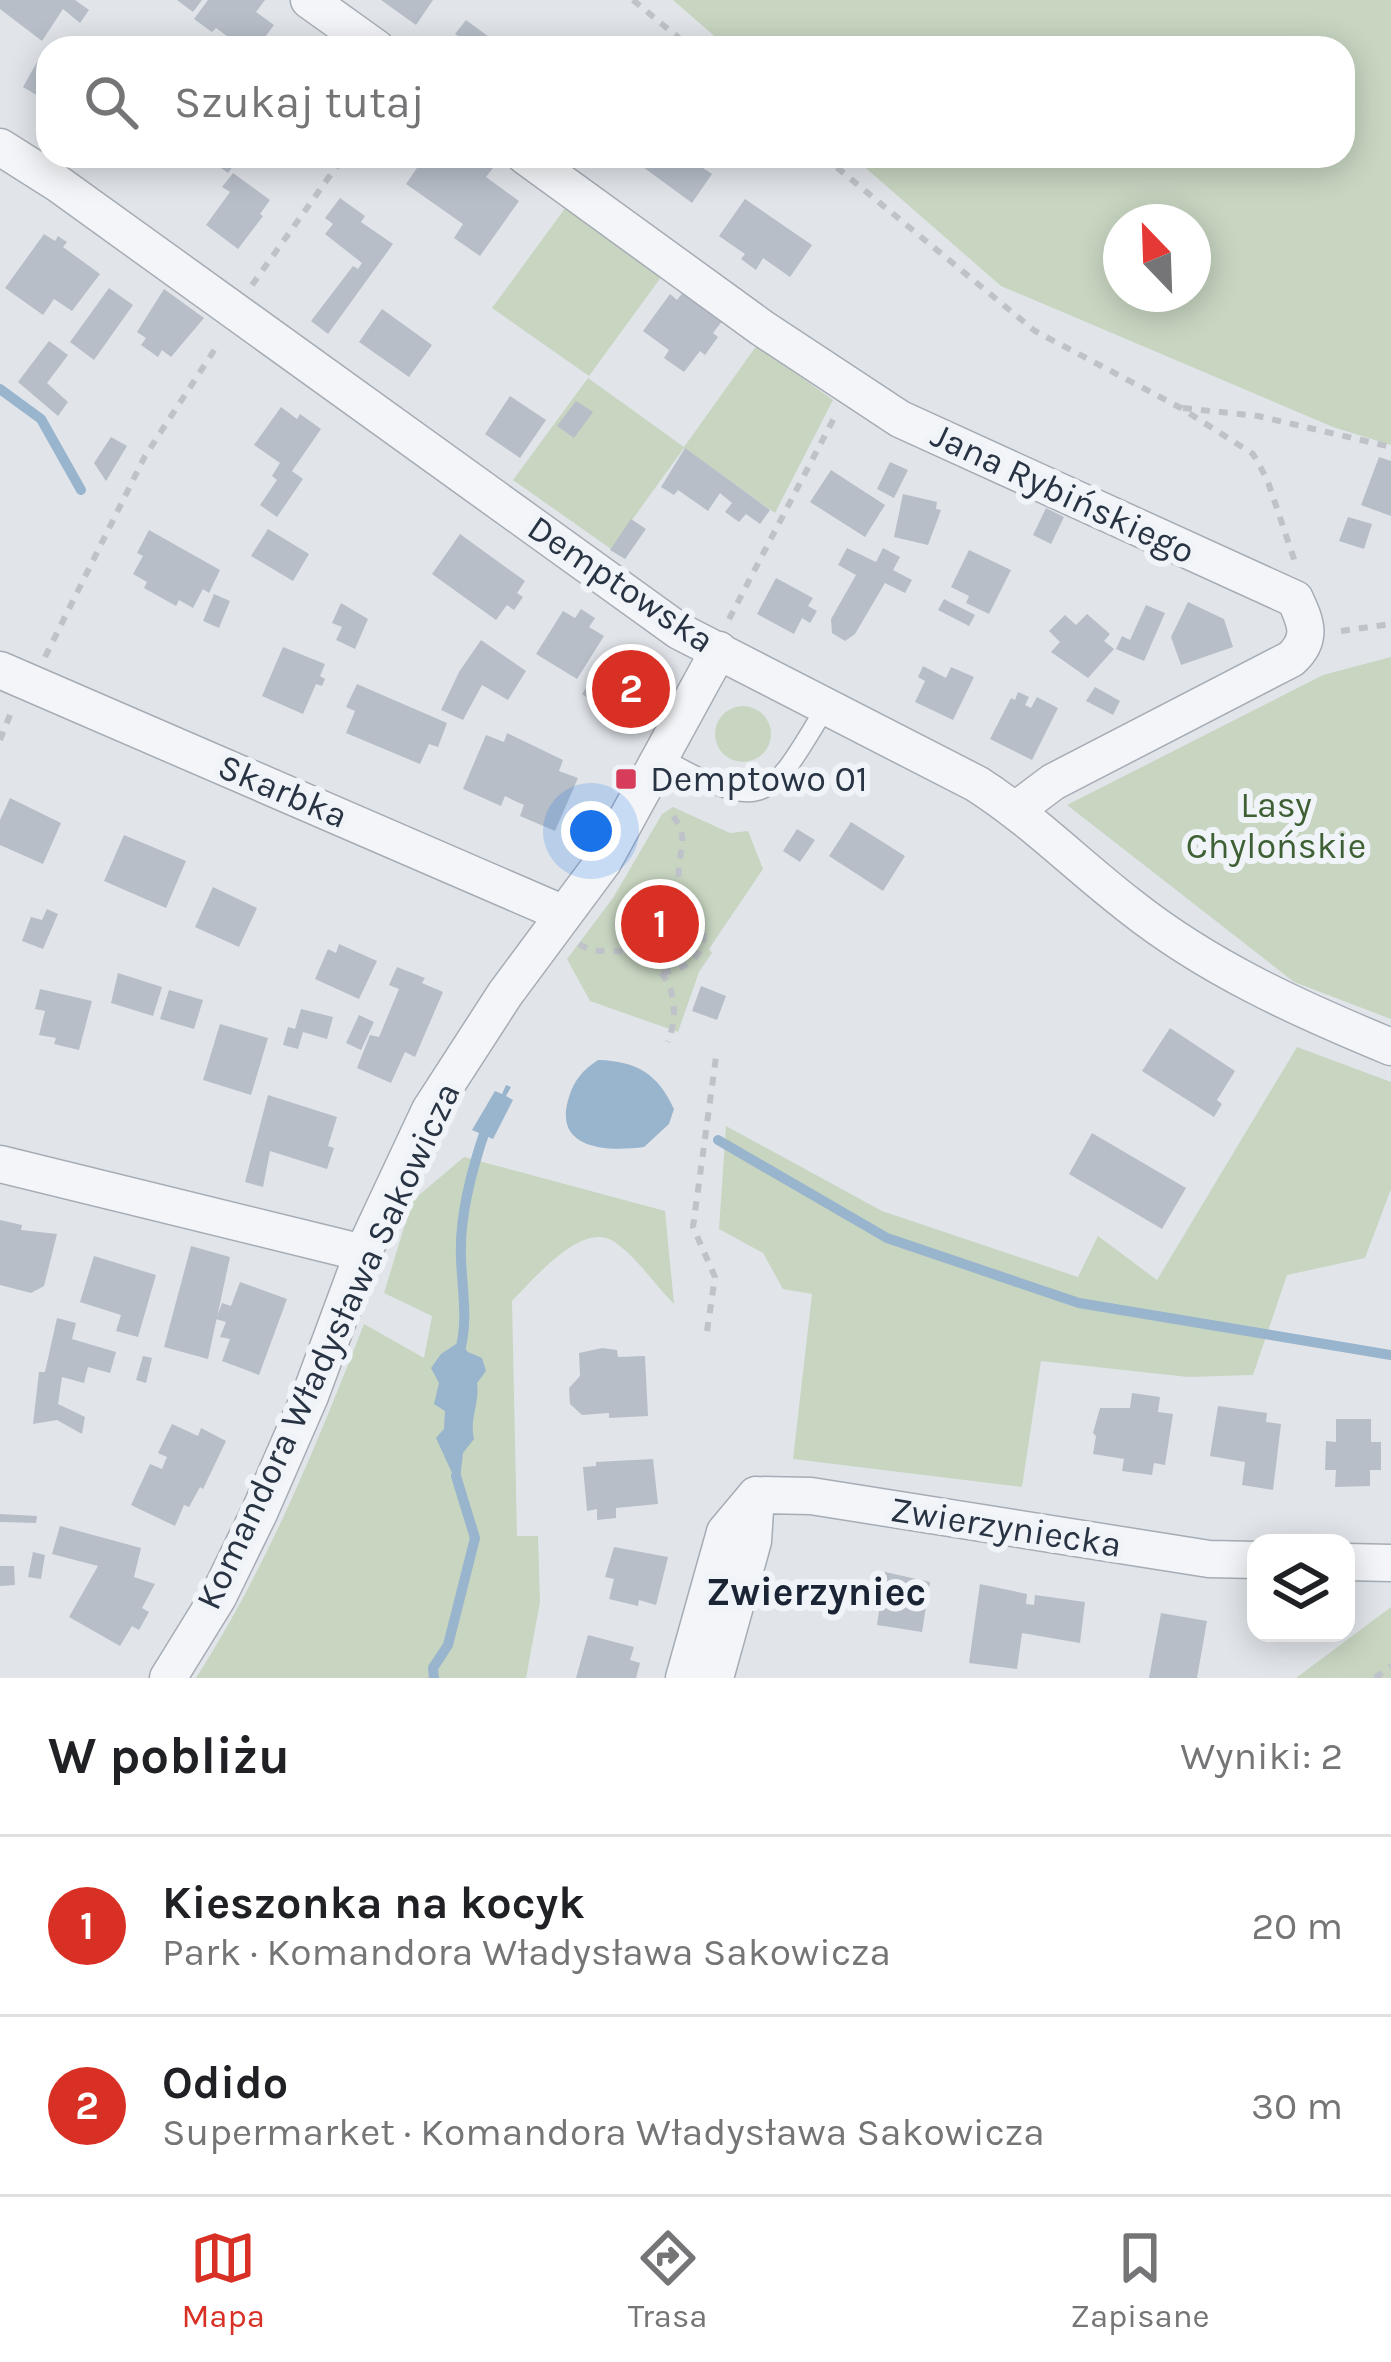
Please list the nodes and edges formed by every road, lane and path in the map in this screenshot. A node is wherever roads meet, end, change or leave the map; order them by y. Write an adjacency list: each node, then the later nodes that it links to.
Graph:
1 (309, 0): 3 (street)
2 (633, 0): 4 (path)
3 (359, 36)
4 (676, 36)
5 (0, 147): 17 (street, Demptowska)
6 (335, 168): 9 (path)
7 (541, 168): 14 (street, Jana Rybińskiego)
8 (838, 168): 12 (path)
9 (259, 274)
10 (228, 329): 18 (path)
11 (840, 406): 17 (path)
12 (1181, 408): 13 (path); 14 (path)
13 (1391, 447)
14 (1295, 598): 16 (street)
15 (1391, 624): 16 (path)
16 (1307, 637): 25 (street)
17 (721, 641): 20 (street, Demptowska); 23 (street, Komandora Władysława Sakowicza)
18 (40, 666)
19 (0, 670): 26 (street, Skarbka)
20 (826, 705): 23 (lane); 25 (street, Demptowska)
21 (10, 716): 22 (path)
22 (0, 740)
23 (660, 758): 26 (street, Komandora Władysława Sakowicza)
24 (665, 805): 27 (path)
25 (1017, 809): 29 (street, Demptowska)
26 (568, 927): 27 (path); 32 (street, Komandora Władysława Sakowicza)
27 (662, 973): 28 (path)
28 (668, 1042)
29 (1391, 1047)
30 (716, 1057): 33 (path)
31 (0, 1164): 32 (street)
32 (363, 1252): 39 (street, Komandora Władysława Sakowicza)
33 (707, 1331)
34 (756, 1495): 35 (street, Zwierzyniecka); 40 (street); 41 (street)
35 (1247, 1560)
36 (1355, 1562): 37 (street)
37 (1391, 1562)
38 (1391, 1666): 42 (path)
39 (168, 1678)
40 (684, 1678)
41 (715, 1678)
42 (1375, 1678)

